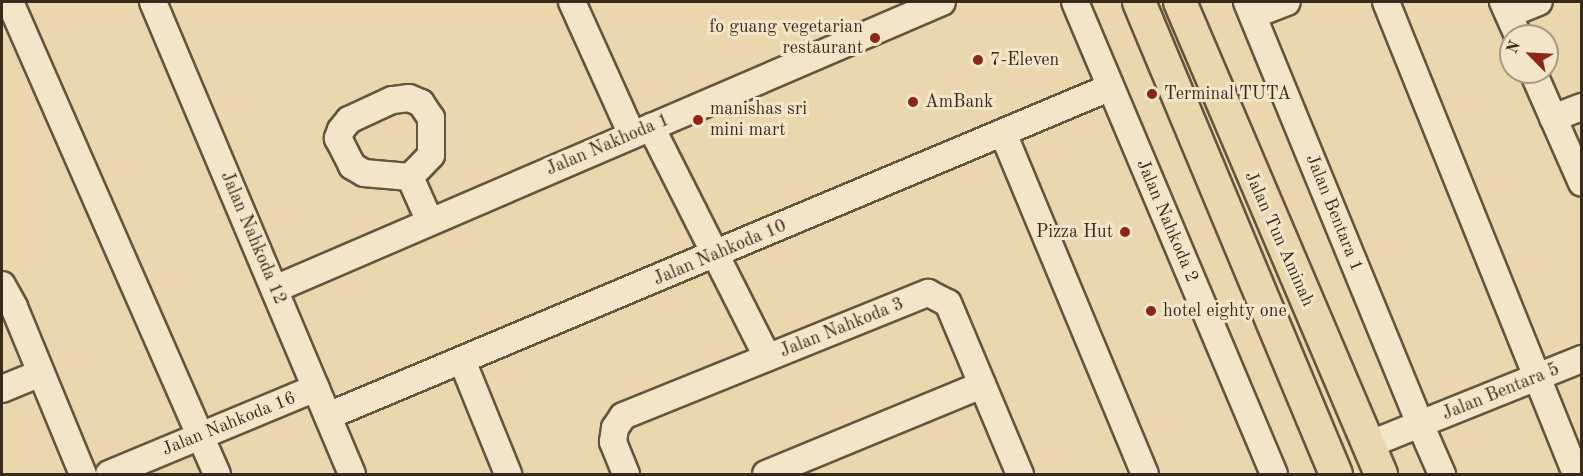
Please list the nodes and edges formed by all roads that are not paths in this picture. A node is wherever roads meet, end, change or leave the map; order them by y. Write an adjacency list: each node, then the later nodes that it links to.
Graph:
1 (153, 2): 25 (street, Jalan Nahkoda 12)
2 (572, 2): 18 (street)
3 (942, 2): 11 (street, Jalan Nakhoda 1)
4 (1075, 2): 15 (street, Jalan Nahkoda 2)
5 (1139, 2): 48 (main road, Jalan Tun Aminah)
6 (1179, 2): 37 (main road, Jalan Tun Aminah)
7 (1287, 2): 12 (street)
8 (1386, 2): 30 (street)
9 (1539, 2): 13 (street)
10 (13, 6): 36 (street)
11 (907, 8): 18 (street, Jalan Nakhoda 1)
12 (1250, 8): 35 (street, Jalan Bentara 1)
13 (1510, 17)
14 (1538, 84): 17 (street)
15 (1111, 87): 19 (street, Jalan Nahkoda 10); 38 (street, Jalan Nahkoda 2)
16 (1581, 107): 17 (street)
17 (1553, 118): 21 (street)
18 (641, 131): 22 (street, Jalan Nakhoda 1); 23 (street)
19 (1002, 133): 23 (street, Jalan Nahkoda 10); 47 (street)
20 (410, 177): 22 (street)
21 (1581, 183)
22 (430, 222): 25 (street, Jalan Nakhoda 1)
23 (715, 255): 26 (street); 28 (street, Jalan Nahkoda 10)
24 (2, 285): 29 (street)
25 (275, 289): 32 (street, Jalan Nahkoda 12)
26 (767, 357): 31 (street, Jalan Nahkoda 3); 44 (street, Jalan Nahkoda 3)
27 (1581, 359): 30 (street, Jalan Bentara 5)
28 (463, 363): 34 (street, Jalan Nahkoda 10); 43 (street)
29 (41, 373): 33 (street); 39 (street)
30 (1536, 379): 35 (street, Jalan Bentara 5); 51 (street)
31 (982, 385): 45 (street); 46 (street, Jalan Nahkoda 3)
32 (316, 388): 34 (street, Jalan Nahkoda 12); 36 (street, Jalan Nahkoda 16)
33 (2, 389)
34 (328, 416): 42 (street, Jalan Nahkoda 12)
35 (1420, 424): 37 (street); 50 (street, Jalan Bentara 1)
36 (201, 435): 40 (street, Jalan Nahkoda 16); 41 (street)
37 (1368, 445): 49 (main road, Jalan Tun Aminah)
38 (1268, 473)
39 (83, 474)
40 (109, 474)
41 (217, 474)
42 (352, 474)
43 (508, 474)
44 (626, 474)
45 (766, 474)
46 (1020, 474)
47 (1145, 474)
48 (1336, 474)
49 (1381, 474)
50 (1442, 474)
51 (1576, 474)

